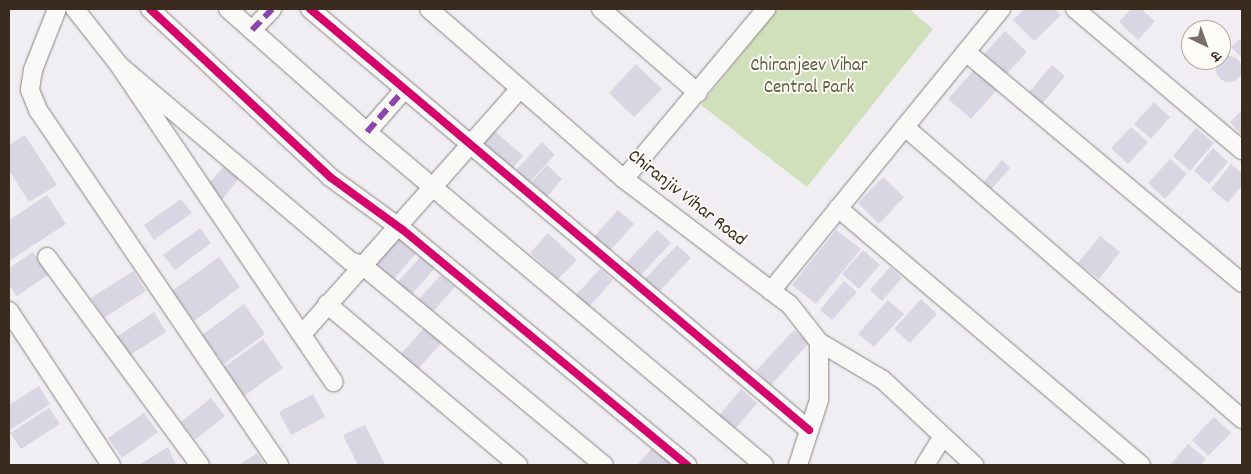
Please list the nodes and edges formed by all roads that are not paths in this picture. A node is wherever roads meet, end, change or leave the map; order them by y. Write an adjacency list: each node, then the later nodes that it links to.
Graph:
1 (57, 9): 40 (street)
2 (76, 9): 14 (street)
3 (150, 9): 25 (street)
4 (228, 9): 12 (street)
5 (272, 9): 12 (street)
6 (310, 9): 16 (street)
7 (430, 9): 15 (street, Chiranjiv Vihar Road)
8 (601, 9): 17 (street)
9 (764, 9): 17 (street)
10 (1002, 9): 13 (street)
11 (1075, 9): 21 (street)
12 (252, 30): 19 (street)
13 (966, 52): 18 (street); 28 (street)
14 (119, 66): 27 (street); 32 (street)
15 (519, 90): 20 (street); 22 (street, Chiranjiv Vihar Road)
16 (403, 91): 19 (street); 20 (street)
17 (698, 93): 22 (street)
18 (905, 127): 24 (street); 35 (street)
19 (367, 132): 23 (street)
20 (468, 144): 23 (street); 36 (street)
21 (1242, 150)
22 (624, 179): 29 (street, Chiranjiv Vihar Road)
23 (432, 184): 25 (street); 44 (street)
24 (838, 208): 29 (street); 48 (street)
25 (396, 224): 27 (street); 43 (street)
26 (47, 256): 39 (street)
27 (362, 265): 30 (street); 42 (street)
28 (1242, 283)
29 (771, 291): 33 (street, Chiranjiv Vihar Road)
30 (327, 304): 32 (street); 41 (street)
31 (9, 311): 38 (street)
32 (303, 333): 34 (street)
33 (819, 342): 36 (street); 37 (street)
34 (334, 382)
35 (1242, 419)
36 (809, 430): 45 (street)
37 (942, 438): 46 (street); 47 (street)
38 (111, 465)
39 (200, 465)
40 (279, 465)
41 (518, 465)
42 (604, 465)
43 (687, 465)
44 (764, 465)
45 (798, 465)
46 (925, 465)
47 (974, 465)
48 (1141, 465)

